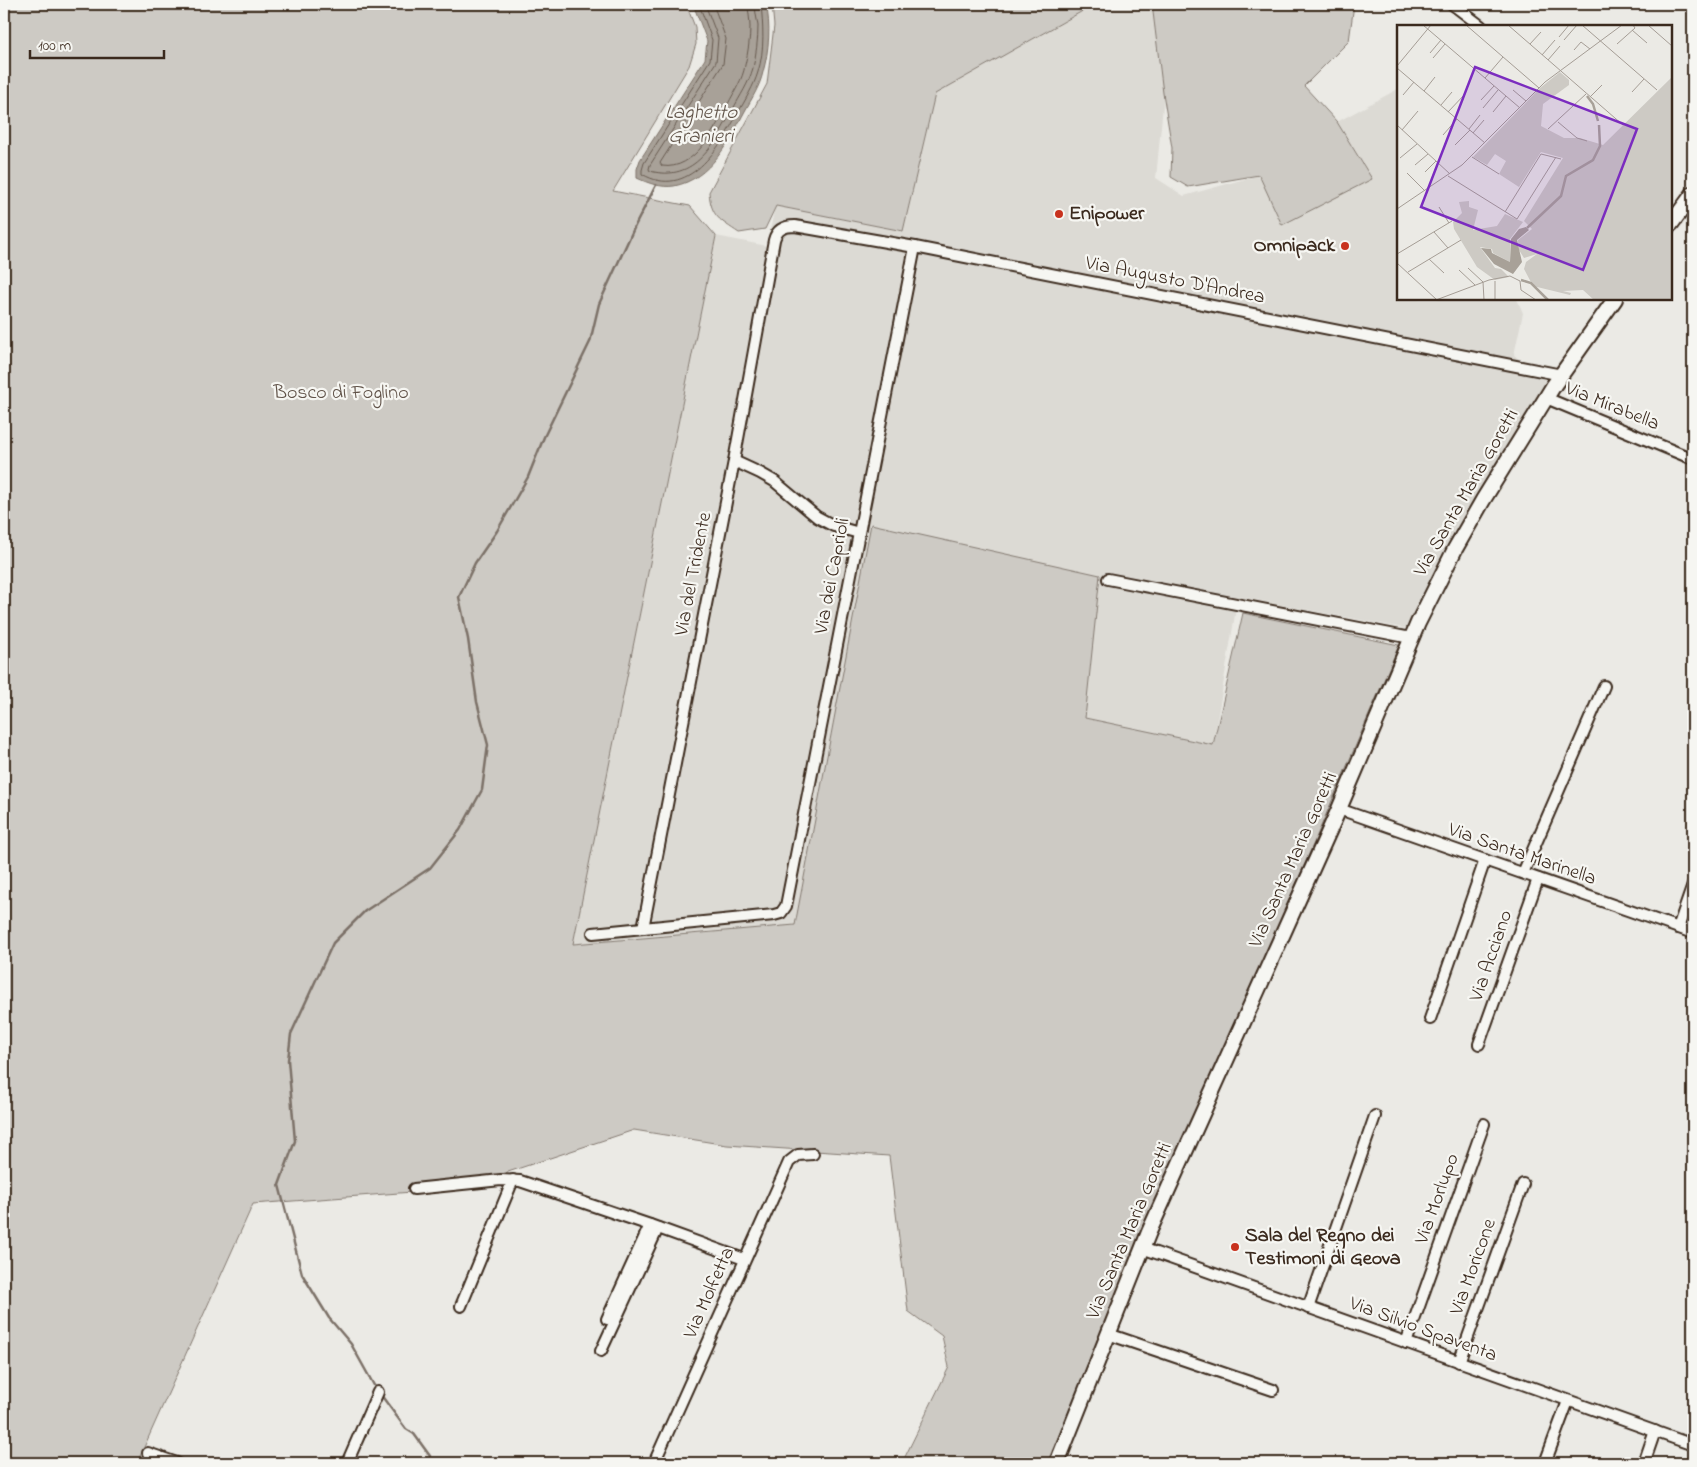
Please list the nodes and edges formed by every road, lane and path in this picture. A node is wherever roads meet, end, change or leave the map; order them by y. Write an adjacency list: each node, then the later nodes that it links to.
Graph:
1 (1452, 4): 2 (street)
2 (1479, 25)
3 (1693, 194): 4 (main road)
4 (1672, 223)
5 (782, 228): 6 (street, Via Augusto D'Andrea); 11 (street, Via del Tridente)
6 (914, 247): 8 (street, Via Augusto D'Andrea); 12 (street, Via dei Caprioli)
7 (1614, 300): 8 (main road, Via Santa Maria Goretti)
8 (1562, 375): 9 (main road, Via Santa Maria Goretti)
9 (1546, 398): 10 (street, Via Mirabella); 14 (main road, Via Santa Maria Goretti)
10 (1693, 459)
11 (734, 461): 12 (street); 21 (street, Via del Tridente)
12 (859, 533): 21 (street, Via dei Caprioli)
13 (1108, 579): 14 (street)
14 (1411, 638): 16 (main road, Via Santa Maria Goretti)
15 (1604, 686): 18 (street)
16 (1340, 809): 17 (street, Via Santa Marinella); 34 (main road, Via Santa Maria Goretti)
17 (1485, 860): 18 (street, Via Santa Marinella); 25 (street)
18 (1523, 873): 19 (street, Via Santa Marinella)
19 (1538, 879): 22 (street, Via Santa Marinella); 26 (street, Via Acciano)
20 (1693, 886): 22 (street)
21 (643, 928): 23 (street)
22 (1678, 928): 24 (street, Via Santa Marinella)
23 (593, 933)
24 (1693, 933)
25 (1430, 1019)
26 (1479, 1044)
27 (1375, 1116): 37 (street)
28 (1484, 1124): 40 (street, Via Morlupo)
29 (813, 1154): 35 (street, Via Molfetta)
30 (513, 1180): 32 (street); 33 (street); 36 (street)
31 (1522, 1184): 42 (street, Via Moricone)
32 (414, 1188)
33 (654, 1227): 35 (street); 38 (street); 41 (street)
34 (1142, 1248): 37 (street, Via Silvio Spaventa); 39 (main road, Via Santa Maria Goretti)
35 (744, 1259): 51 (street, Via Molfetta)
36 (461, 1306)
37 (1308, 1308): 40 (street, Via Silvio Spaventa)
38 (607, 1319)
39 (1108, 1334): 43 (street); 52 (main road, Via Santa Maria Goretti)
40 (1406, 1343): 42 (street, Via Silvio Spaventa)
41 (601, 1351)
42 (1459, 1362): 45 (street, Via Silvio Spaventa)
43 (1274, 1390)
44 (378, 1392): 50 (street)
45 (1568, 1401): 46 (street, Via Silvio Spaventa); 53 (street)
46 (1655, 1431): 47 (street, Via Silvio Spaventa); 54 (street)
47 (1693, 1445)
48 (148, 1453): 49 (street)
49 (177, 1463)
50 (347, 1463)
51 (654, 1463)
52 (1057, 1463)
53 (1545, 1463)
54 (1644, 1463)

